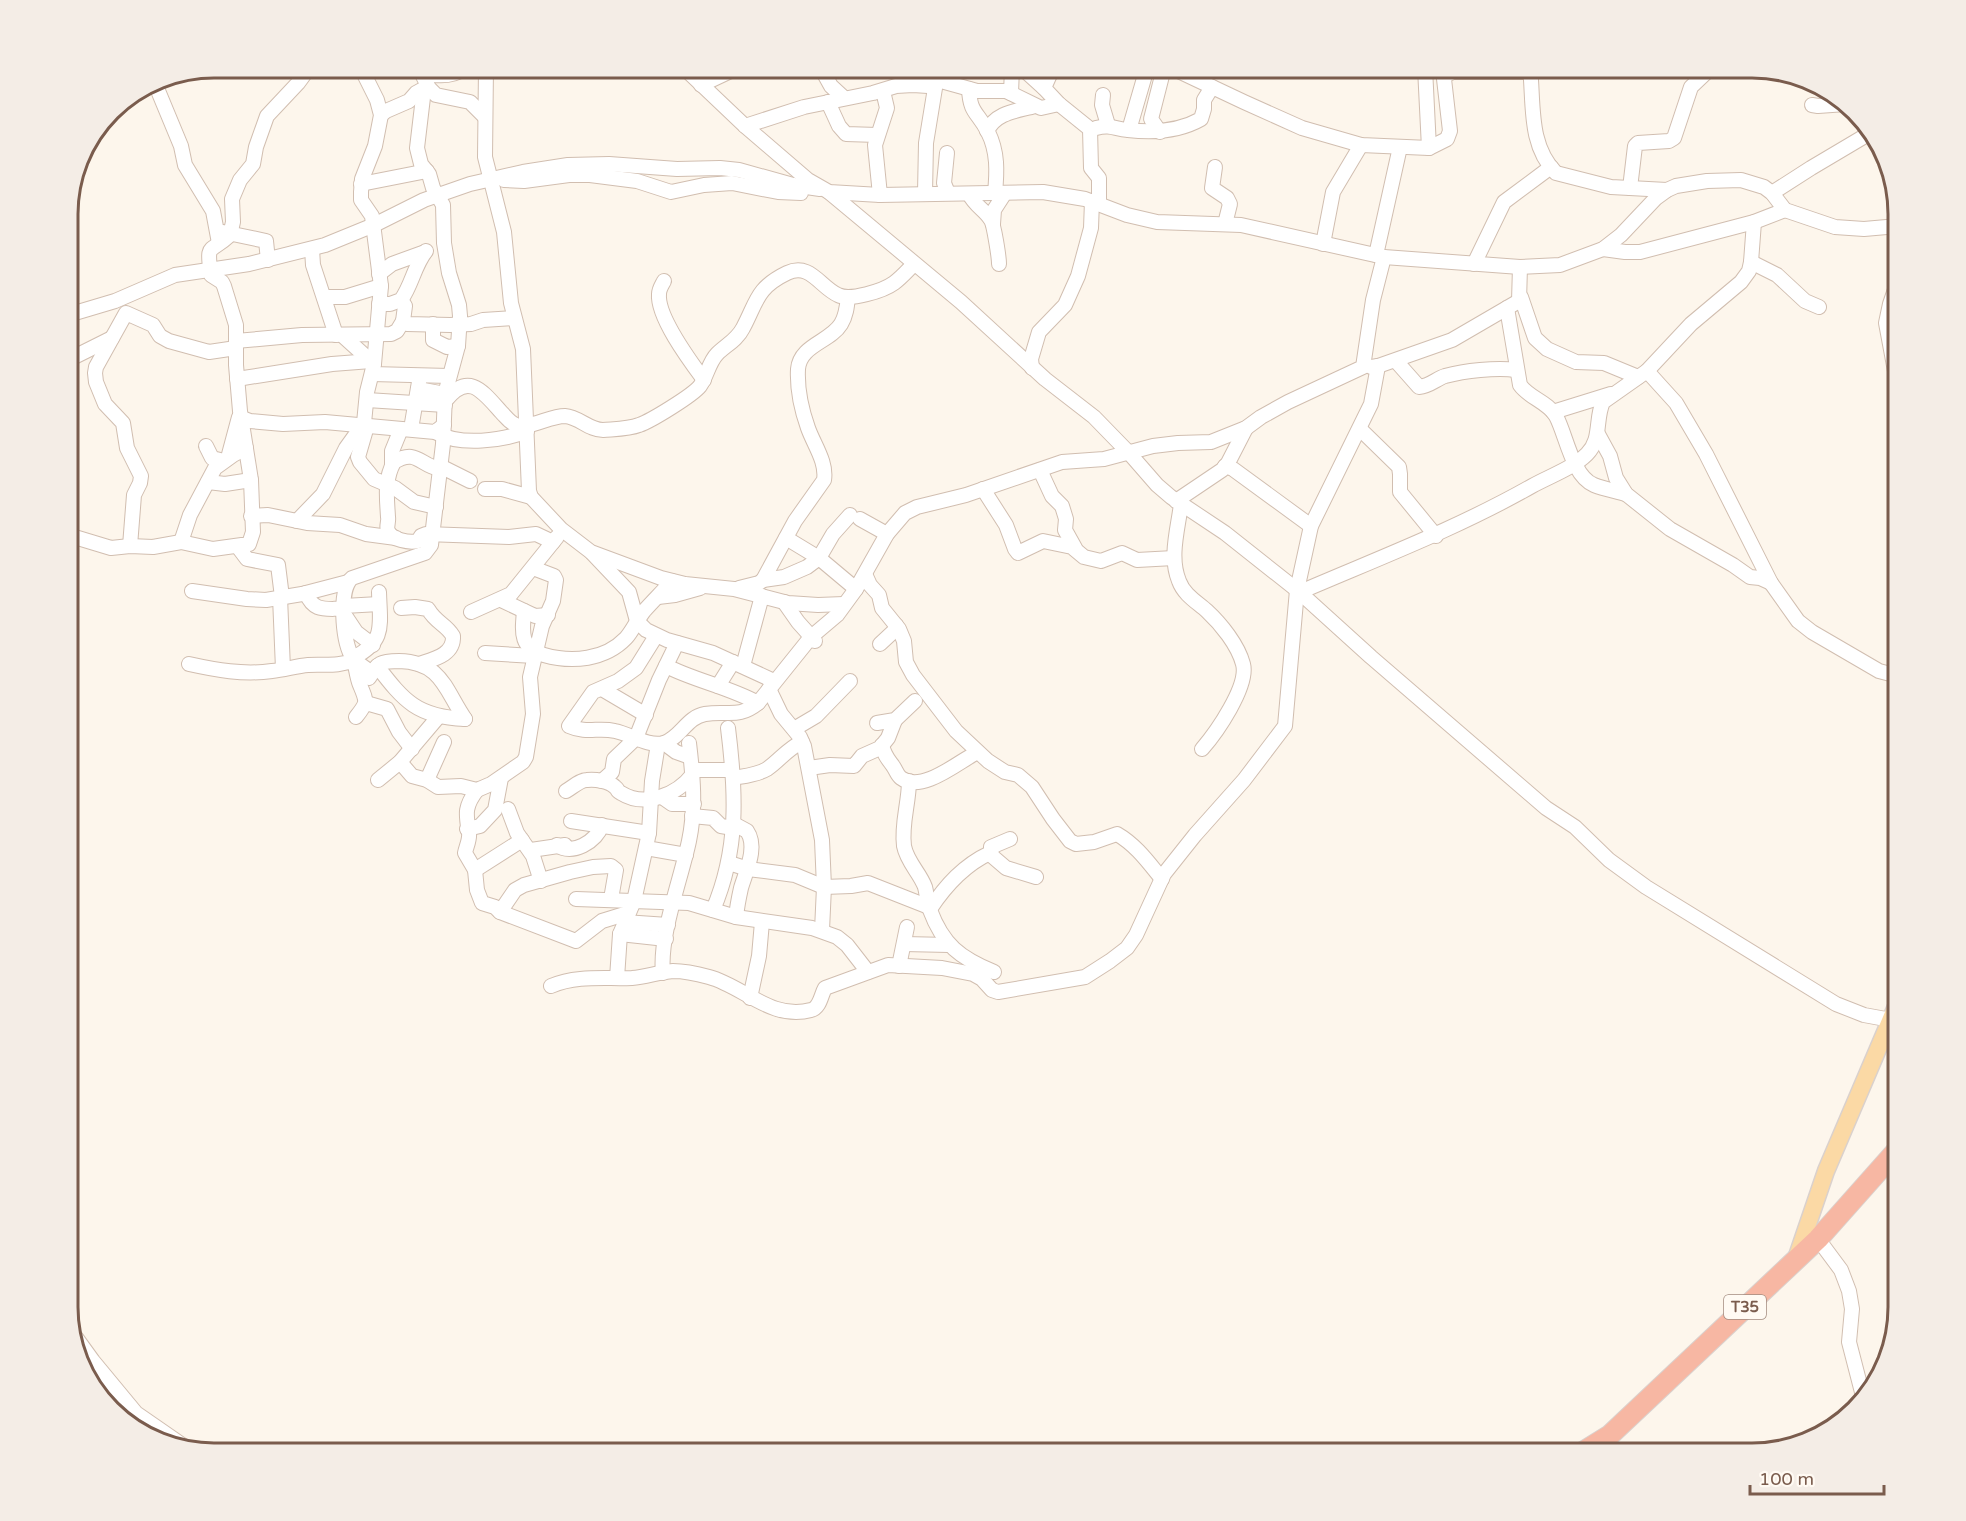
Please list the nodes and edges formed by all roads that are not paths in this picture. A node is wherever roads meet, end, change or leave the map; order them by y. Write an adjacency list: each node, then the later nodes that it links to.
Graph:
1 (302, 78): 69 (street)
2 (367, 78): 35 (street)
3 (422, 78): 21 (street)
4 (486, 78): 36 (street)
5 (695, 78): 19 (street)
6 (713, 78): 19 (street)
7 (826, 78): 29 (street)
8 (934, 78): 20 (street)
9 (1012, 78): 27 (street)
10 (1033, 78): 23 (street)
11 (1048, 78): 23 (street)
12 (1144, 78): 38 (street)
13 (1161, 78): 40 (street)
14 (1193, 78): 22 (street)
15 (1426, 78): 45 (street)
16 (1444, 78): 45 (street)
17 (1534, 78): 48 (street)
18 (1700, 78): 52 (street)
19 (701, 84): 37 (street)
20 (932, 84): 24 (street); 26 (street); 55 (street)
21 (426, 87): 35 (street); 36 (street); 49 (street)
22 (1212, 87): 40 (street); 43 (street)
23 (1044, 88): 31 (street)
24 (969, 89): 27 (street); 39 (street)
25 (158, 90): 69 (street)
26 (883, 91): 29 (street); 41 (street)
27 (1011, 93): 34 (street)
28 (1103, 95): 38 (street)
29 (844, 98): 30 (street)
30 (828, 102): 37 (street); 41 (street)
31 (1059, 104): 34 (street); 62 (street)
32 (1812, 105): 33 (street)
33 (1833, 105)
34 (1035, 106): 39 (street)
35 (381, 115): 51 (street)
36 (484, 116): 50 (street)
37 (745, 126): 54 (street)
38 (1129, 130): 40 (street)
39 (987, 131): 57 (street)
40 (1160, 132)
41 (878, 135): 60 (street)
42 (1863, 137): 58 (street)
43 (1361, 145): 44 (street); 71 (street)
44 (1400, 147): 45 (street); 75 (street)
45 (1429, 148)
46 (947, 153): 56 (street)
47 (1215, 167): 66 (street)
48 (1551, 167): 52 (street); 80 (street)
49 (427, 171): 51 (street); 61 (street)
50 (490, 178): 54 (street); 54 (street); 61 (street); 94 (street)
51 (361, 184): 67 (street)
52 (1630, 188): 53 (street)
53 (1667, 190): 58 (street); 73 (street)
54 (825, 191): 60 (street); 78 (street)
55 (925, 193): 56 (street); 60 (street)
56 (948, 193): 59 (street)
57 (1000, 193): 59 (street); 62 (street); 65 (street)
58 (1772, 193): 63 (street)
59 (969, 194): 65 (street)
60 (879, 195)
61 (438, 196): 67 (street); 70 (street)
62 (1096, 203): 66 (street); 113 (street)
63 (1785, 210): 64 (street); 68 (street)
64 (1754, 222): 73 (street); 77 (street)
65 (993, 224): 79 (street)
66 (1225, 224): 71 (street)
67 (374, 225): 72 (street); 83 (street)
68 (1888, 227)
69 (222, 236): 76 (street); 82 (street)
70 (444, 243): 74 (street); 97 (street)
71 (1323, 244): 75 (street)
72 (312, 249): 76 (street); 85 (street)
73 (1604, 249): 81 (street)
74 (426, 251): 83 (street); 88 (street)
75 (1380, 256): 80 (street); 112 (street)
76 (268, 260): 82 (street)
77 (1751, 262): 91 (street); 115 (street)
78 (914, 264): 86 (street); 113 (street)
79 (999, 264)
80 (1474, 264): 81 (street)
81 (1520, 267): 87 (street)
82 (210, 270): 92 (street); 104 (street)
83 (380, 280): 85 (street); 89 (street)
84 (664, 281): 118 (street)
85 (324, 297): 101 (street)
86 (848, 297): 118 (street); 159 (street)
87 (1521, 297): 90 (street); 115 (street)
88 (401, 300): 89 (street); 95 (street)
89 (379, 304): 100 (street)
90 (1507, 308): 109 (street); 114 (street)
91 (1819, 308)
92 (78, 312)
93 (1888, 314): 98 (street)
94 (514, 318): 97 (street); 107 (street)
95 (403, 321): 96 (street); 100 (street)
96 (433, 324): 97 (street); 105 (street)
97 (460, 324): 105 (street)
98 (1888, 333)
99 (358, 334): 100 (street); 101 (street); 106 (street)
100 (376, 334): 110 (street)
101 (339, 335): 104 (street); 106 (street)
102 (112, 338): 104 (street); 108 (street); 163 (street)
103 (533, 338): 107 (street)
104 (236, 345): 117 (street)
105 (458, 346): 116 (street)
106 (360, 350): 110 (street)
107 (523, 352): 127 (street)
108 (78, 355)
109 (1396, 360): 111 (street); 114 (street)
110 (372, 366): 117 (street); 119 (street); 121 (street)
111 (1378, 366): 112 (street); 130 (street)
112 (1363, 367): 128 (street)
113 (1032, 368): 134 (street)
114 (1516, 370): 124 (street)
115 (1642, 374): 120 (street); 174 (street)
116 (449, 376): 119 (street); 122 (street)
117 (237, 379): 125 (street)
118 (704, 380): 127 (street)
119 (419, 382): 122 (street); 123 (street)
120 (1617, 392): 124 (street); 132 (street)
121 (367, 400): 123 (street); 126 (street)
122 (445, 400): 123 (street); 127 (street); 131 (street)
123 (416, 404): 129 (street)
124 (1553, 412): 137 (street)
125 (241, 414): 126 (street); 133 (street); 135 (street)
126 (364, 426): 129 (street); 144 (street); 152 (street)
127 (527, 428): 131 (street); 148 (street)
128 (1246, 428): 134 (street); 138 (street)
129 (406, 429): 131 (street); 136 (street)
130 (1360, 429): 153 (street); 157 (street)
131 (440, 431): 139 (street)
132 (1598, 434): 137 (street); 147 (street)
133 (246, 448): 135 (street); 142 (street)
134 (1130, 454): 140 (street); 149 (street)
135 (218, 456): 141 (street)
136 (392, 464): 139 (street); 144 (street)
137 (1574, 464): 147 (street); 157 (street)
138 (1225, 466): 149 (street); 153 (street)
139 (440, 467): 143 (street); 150 (street)
140 (1040, 470): 146 (street); 165 (street)
141 (210, 478): 142 (street); 161 (street)
142 (251, 480): 151 (street)
143 (470, 482)
144 (387, 484): 150 (street); 160 (street)
145 (485, 489): 148 (street)
146 (983, 489): 156 (street); 165 (street)
147 (1626, 494): 174 (street)
148 (531, 497): 154 (street)
149 (1178, 502): 168 (street); 179 (street)
150 (436, 507): 155 (street)
151 (251, 516): 152 (street); 164 (street)
152 (297, 521): 160 (street)
153 (1311, 526): 179 (street)
154 (562, 530): 162 (street); 166 (street)
155 (433, 534): 160 (street); 162 (street); 172 (street)
156 (887, 534): 167 (street); 170 (street)
157 (1436, 536): 179 (street)
158 (78, 538): 163 (street)
159 (786, 538): 167 (street); 173 (street)
160 (398, 539)
161 (181, 542): 163 (street); 164 (street)
162 (553, 542): 169 (street)
163 (130, 546)
164 (238, 547): 182 (street)
165 (1075, 548): 168 (street)
166 (591, 552): 171 (street); 193 (street)
167 (819, 558): 173 (street); 177 (street)
168 (1174, 558): 233 (street)
169 (532, 568): 184 (street); 192 (street)
170 (865, 574): 177 (street); 195 (street)
171 (672, 581): 175 (street); 183 (street)
172 (348, 582): 180 (street); 189 (street)
173 (758, 583): 176 (street); 181 (street)
174 (1771, 583): 211 (street)
175 (708, 586): 176 (street); 183 (street)
176 (734, 589): 181 (street)
177 (856, 589): 186 (street)
178 (192, 591): 182 (street)
179 (1299, 591): 264 (street); 291 (street)
180 (306, 593): 182 (street); 189 (street)
181 (764, 596): 185 (street); 207 (street)
182 (281, 597): 209 (street)
183 (658, 597): 193 (street)
184 (501, 600): 190 (street); 191 (street)
185 (784, 602): 187 (street); 194 (street)
186 (844, 604): 187 (street); 197 (street)
187 (816, 607): 194 (street)
188 (401, 608): 203 (street)
189 (344, 610): 200 (street); 200 (street); 204 (street)
190 (524, 611): 192 (street); 202 (street)
191 (471, 612)
192 (548, 615): 202 (street)
193 (638, 621): 196 (street); 202 (street)
194 (798, 622): 197 (street)
195 (896, 628): 199 (street); 264 (street)
196 (656, 636): 198 (street); 216 (street)
197 (813, 639): 214 (street)
198 (677, 643): 207 (street); 208 (street)
199 (880, 644)
200 (373, 645): 204 (street)
201 (485, 653): 202 (street)
202 (534, 654): 239 (street)
203 (441, 655): 206 (street); 212 (street)
204 (353, 659): 209 (street); 210 (street); 217 (street)
205 (189, 664): 209 (street)
206 (419, 664): 210 (street); 212 (street)
207 (738, 664): 214 (street); 215 (street)
208 (666, 666): 215 (street); 220 (street)
209 (283, 669)
210 (375, 669): 217 (street); 221 (street)
211 (1888, 673)
212 (436, 674): 221 (street)
213 (850, 681): 226 (street)
214 (771, 685): 219 (street); 226 (street)
215 (718, 686): 219 (street)
216 (602, 689): 220 (street); 227 (street)
217 (364, 697): 222 (street); 232 (street)
218 (915, 701): 223 (street)
219 (758, 703): 230 (street)
220 (646, 715): 227 (street)
221 (439, 716): 232 (street)
222 (356, 717)
223 (895, 720): 224 (street); 231 (street)
224 (877, 723)
225 (728, 728): 238 (street)
226 (794, 729): 229 (street)
227 (636, 738): 230 (street); 242 (street)
228 (444, 742): 241 (street)
229 (802, 742): 236 (street); 238 (street)
230 (661, 743): 237 (street); 246 (street)
231 (882, 745): 236 (street); 243 (street)
232 (412, 749): 235 (street)
233 (1202, 749)
234 (974, 754): 243 (street)
235 (400, 762): 240 (street); 241 (street)
236 (808, 768): 266 (street)
237 (690, 769): 238 (street); 246 (street); 249 (street)
238 (733, 774): 252 (street)
239 (501, 778): 244 (street); 247 (street)
240 (378, 780)
241 (427, 780): 244 (street)
242 (602, 781): 245 (street); 246 (street)
243 (909, 781): 270 (street)
244 (478, 790): 247 (street); 253 (street)
245 (566, 791)
246 (657, 798): 249 (street); 254 (street)
247 (497, 799): 253 (street)
248 (508, 809): 256 (street)
249 (693, 810): 252 (street); 259 (street)
250 (571, 821): 251 (street)
251 (602, 825): 254 (street); 256 (street)
252 (733, 826): 260 (street); 261 (street)
253 (467, 829): 262 (street)
254 (649, 833): 257 (street)
255 (1010, 839): 258 (street)
256 (526, 845): 262 (street); 265 (street)
257 (646, 848): 259 (street); 274 (street)
258 (990, 853): 263 (street); 270 (street)
259 (686, 855): 269 (street)
260 (729, 863): 261 (street); 271 (street)
261 (748, 869): 266 (street); 273 (street)
262 (475, 870): 272 (street)
263 (1036, 878)
264 (1162, 879): 284 (street)
265 (540, 880): 268 (street); 272 (street)
266 (824, 887): 270 (street); 279 (street)
267 (576, 899): 268 (street)
268 (610, 899): 274 (street)
269 (674, 903): 271 (street); 274 (street); 276 (street)
270 (929, 908): 277 (street)
271 (713, 910): 273 (street)
272 (500, 912): 274 (street)
273 (736, 917): 275 (street)
274 (627, 918): 276 (street); 280 (street); 288 (street)
275 (762, 922): 279 (street); 290 (street)
276 (668, 925): 280 (street)
277 (936, 925): 282 (street); 283 (street)
278 (907, 927): 281 (street)
279 (822, 930): 285 (street)
280 (666, 939): 287 (street)
281 (904, 944): 282 (street); 284 (street)
282 (928, 945): 283 (street)
283 (949, 945): 286 (street)
284 (898, 966): 285 (street)
285 (868, 972): 290 (street)
286 (994, 972)
287 (663, 973): 288 (street); 290 (street)
288 (617, 978): 289 (street)
289 (551, 986)
290 (750, 998)
291 (1888, 1020)
292 (1888, 1027): 295 (main road)
293 (1888, 1161): 294 (highway, T35)
294 (1818, 1239): 295 (highway, T35); 297 (street)
295 (1796, 1259): 299 (highway, T35)
296 (85, 1350): 298 (street)
297 (1861, 1388)
298 (167, 1434)
299 (1598, 1443)

